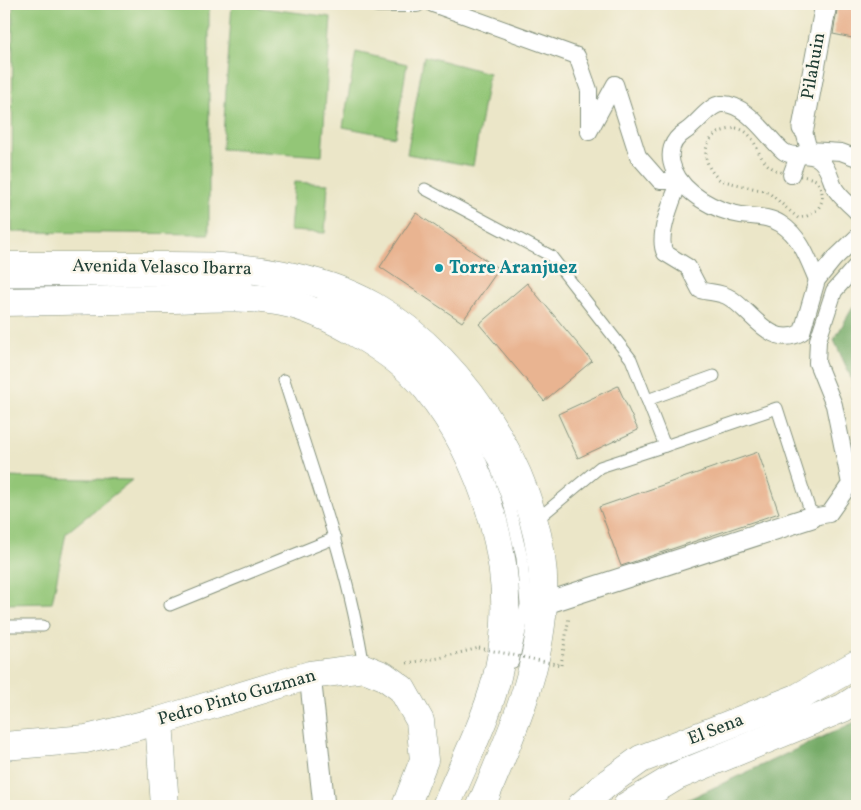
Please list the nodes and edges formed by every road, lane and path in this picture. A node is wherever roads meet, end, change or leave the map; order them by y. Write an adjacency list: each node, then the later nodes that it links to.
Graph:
1 (377, 4): 2 (street)
2 (417, 4)
3 (432, 4): 9 (street)
4 (826, 4): 5 (street, Pilahuin)
5 (803, 128): 6 (street)
6 (804, 153): 7 (street); 8 (street); 9 (street); 11 (street)
7 (857, 158)
8 (791, 175): 8 (path)
9 (680, 181): 15 (street); 20 (street)
10 (425, 189): 24 (lane)
11 (857, 212)
12 (857, 237): 15 (street)
13 (857, 265): 21 (street)
14 (4, 266): 27 (main road, Avenida Velasco Ibarra)
15 (817, 280): 20 (street)
16 (4, 281): 17 (lane)
17 (260, 286)
18 (288, 291): 45 (lane)
19 (4, 302): 44 (main road, Avenida Velasco Ibarra)
20 (796, 336): 21 (street)
21 (817, 363): 26 (street)
22 (714, 376): 24 (lane)
23 (284, 380): 28 (lane)
24 (647, 400): 25 (lane)
25 (665, 446): 26 (lane); 27 (lane)
26 (812, 517): 29 (street)
27 (534, 522): 29 (main road, Avenida Velasco Ibarra)
28 (335, 538): 30 (lane); 36 (lane)
29 (543, 604): 46 (main road, Avenida Velasco Ibarra)
30 (170, 605)
31 (4, 626): 32 (lane)
32 (43, 626)
33 (568, 630): 34 (path, bridge)
34 (402, 663)
35 (857, 664): 47 (main road, El Sena)
36 (364, 668): 37 (main road, Pedro Pinto Guzman); 43 (main road)
37 (310, 675): 39 (main road, Pedro Pinto Guzman); 42 (street)
38 (857, 699): 48 (main road, El Sena)
39 (160, 721): 40 (main road, Pedro Pinto Guzman); 41 (main road)
40 (4, 746)
41 (165, 806)
42 (324, 806)
43 (406, 806)
44 (446, 806)
45 (455, 806)
46 (481, 806)
47 (581, 806)
48 (627, 806)

